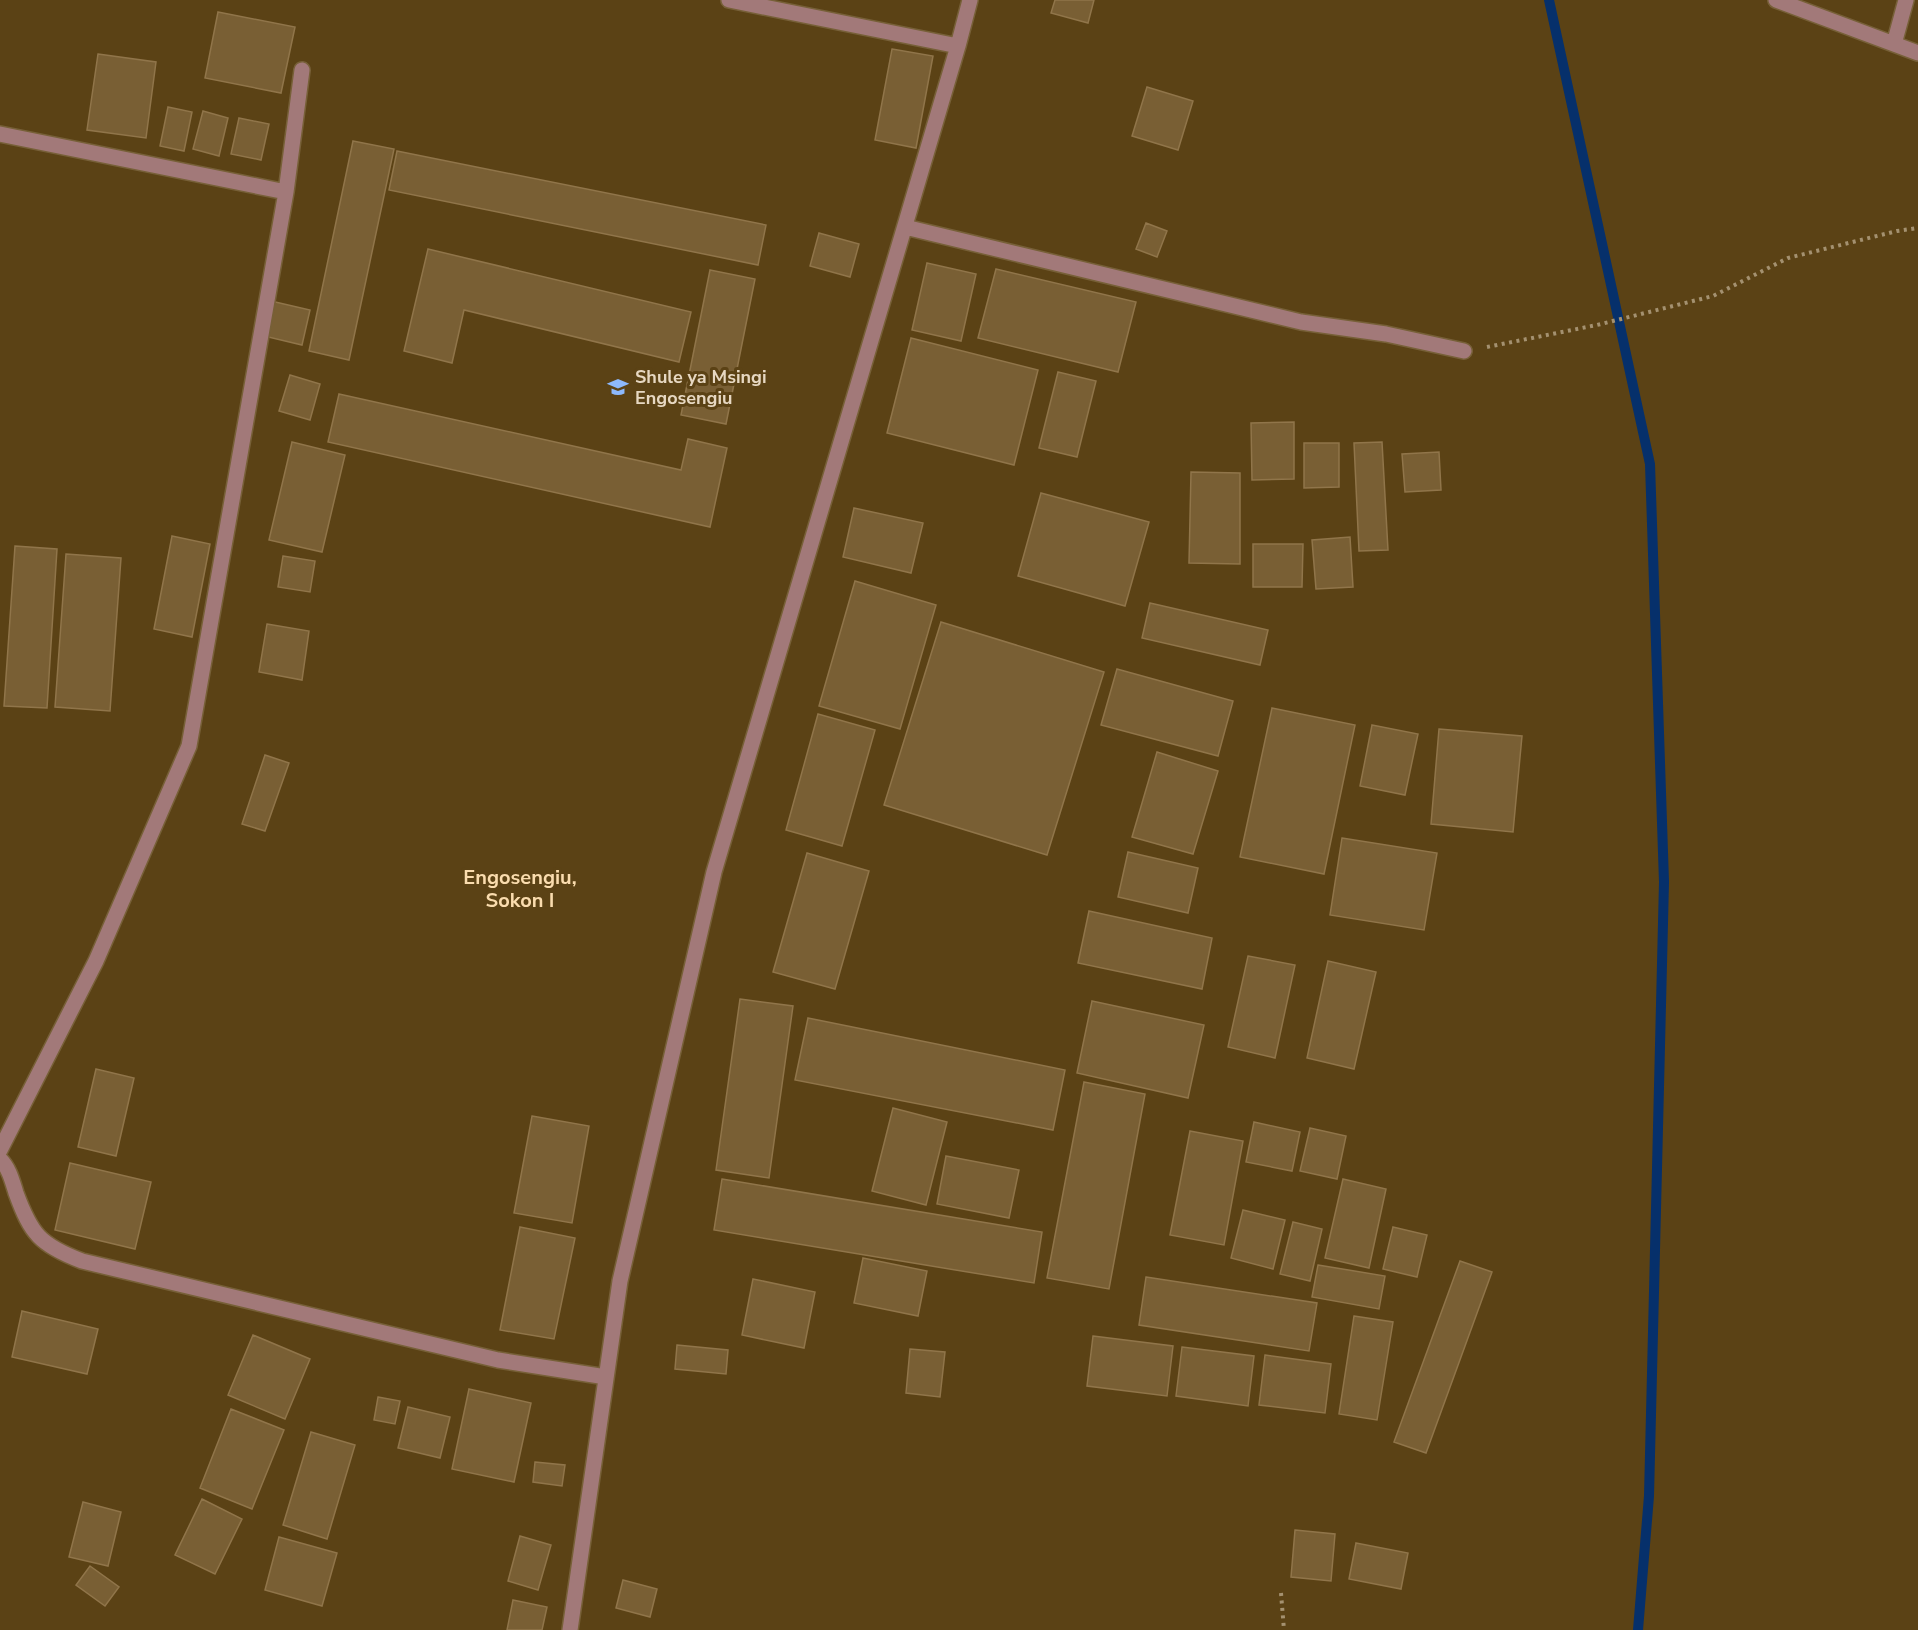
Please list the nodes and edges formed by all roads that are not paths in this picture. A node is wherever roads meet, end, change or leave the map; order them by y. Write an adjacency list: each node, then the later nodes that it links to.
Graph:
1 (729, 0): 6 (street)
2 (970, 0): 6 (street)
3 (1776, 0): 5 (street)
4 (1906, 0): 5 (street)
5 (1894, 44): 7 (street)
6 (958, 46): 11 (street)
7 (1918, 53)
8 (302, 70): 10 (street)
9 (0, 134): 10 (street)
10 (286, 192): 13 (street)
11 (905, 227): 12 (street); 15 (street)
12 (1464, 351)
13 (0, 1150)
14 (0, 1159): 15 (street)
15 (606, 1377): 16 (street)
16 (570, 1630)

